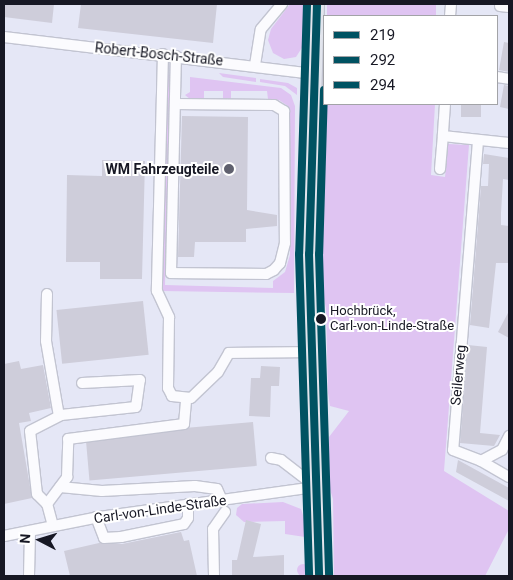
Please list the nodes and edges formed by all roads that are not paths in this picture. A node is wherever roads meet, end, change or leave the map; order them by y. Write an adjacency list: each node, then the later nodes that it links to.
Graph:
1 (282, 4): 6 (street)
2 (317, 4): 7 (main road)
3 (4, 37): 4 (street, Robert-Bosch-Straße)
4 (163, 54): 5 (street, Robert-Bosch-Straße); 17 (street)
5 (176, 56): 6 (street, Robert-Bosch-Straße); 8 (street)
6 (255, 65): 7 (street, Robert-Bosch-Straße)
7 (314, 74): 15 (main road)
8 (175, 104): 8 (street)
9 (445, 105): 10 (street)
10 (443, 132): 11 (street); 13 (street)
11 (478, 140): 12 (street); 21 (street, Seilerweg)
12 (509, 143)
13 (440, 169)
14 (47, 294): 18 (street)
15 (310, 352): 17 (street); 24 (main road)
16 (82, 383): 18 (street)
17 (186, 399): 23 (street)
18 (60, 416): 26 (street)
19 (509, 436): 21 (street)
20 (271, 458): 24 (street)
21 (481, 461): 22 (street)
22 (509, 477)
23 (60, 487): 25 (street); 26 (street)
24 (316, 487): 25 (street, Carl-von-Linde-Straße); 35 (main road)
25 (222, 500): 27 (street, Carl-von-Linde-Straße)
26 (47, 504): 30 (street)
27 (188, 504): 29 (street, Carl-von-Linde-Straße); 29 (street)
28 (225, 512): 34 (street)
29 (96, 517): 30 (street, Carl-von-Linde-Straße)
30 (53, 526): 31 (street, Carl-von-Linde-Straße)
31 (30, 531): 32 (street, Carl-von-Linde-Straße); 33 (street)
32 (4, 536)
33 (29, 576)
34 (214, 576)
35 (319, 576)

